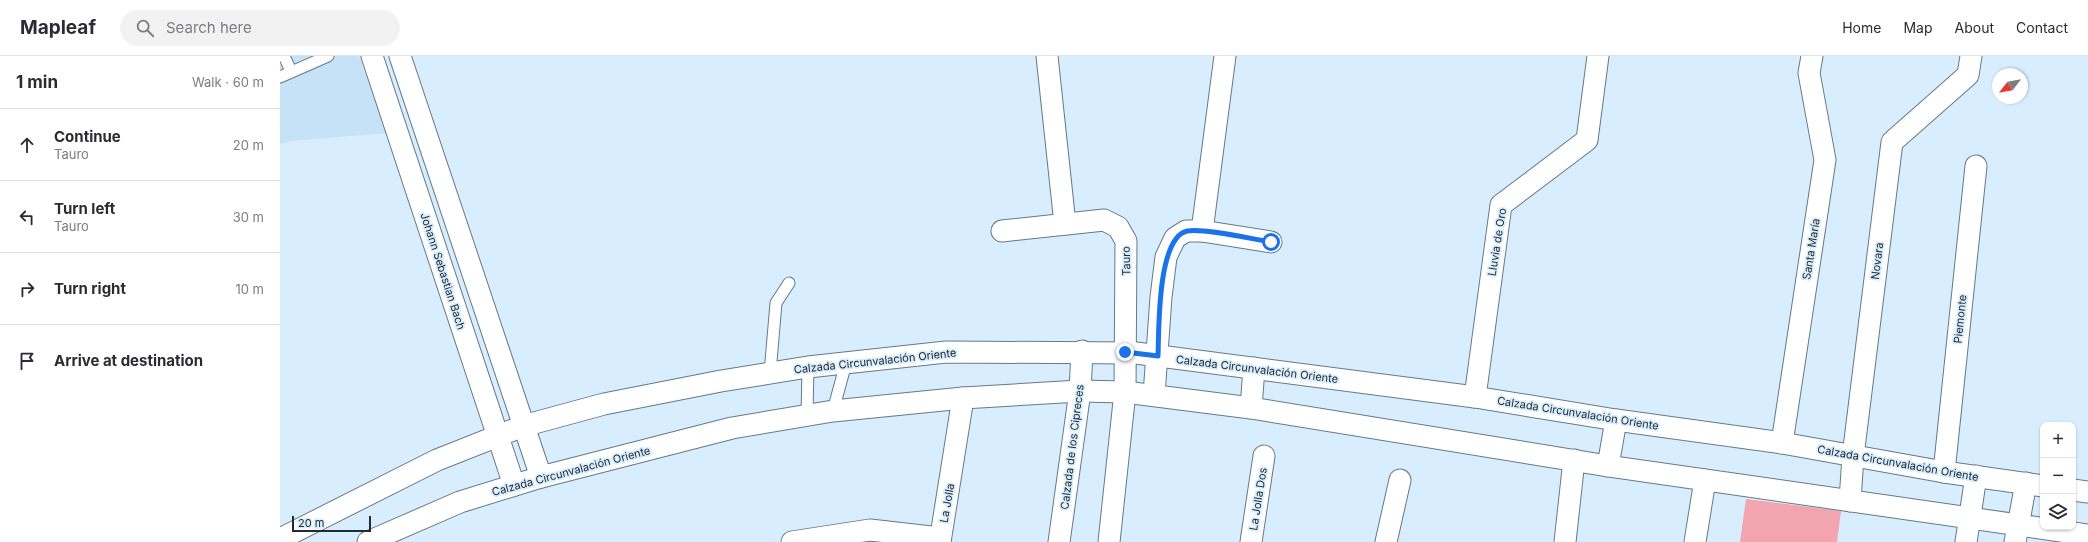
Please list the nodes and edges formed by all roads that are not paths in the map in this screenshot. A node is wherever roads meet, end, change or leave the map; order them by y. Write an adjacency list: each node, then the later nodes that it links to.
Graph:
1 (284, 56): 10 (lane)
2 (328, 56): 10 (lane)
3 (372, 56): 35 (street, Johann Sebastian Bach)
4 (400, 56): 34 (street)
5 (1047, 56): 13 (street)
6 (1225, 56): 15 (street)
7 (1598, 56): 28 (street, Lluvia de Oro)
8 (1812, 56): 36 (street, Santa María)
9 (1971, 56): 38 (street, Novara)
10 (291, 71): 11 (lane)
11 (280, 77)
12 (1976, 166): 41 (street, Piemonte)
13 (1065, 224): 14 (street, Tauro); 19 (street, Tauro)
14 (1002, 230)
15 (1202, 231): 16 (street); 20 (street)
16 (1271, 242)
17 (789, 282): 24 (lane)
18 (1082, 351): 19 (street, Calzada Circunvalación Oriente); 21 (street, Calzada Circunvalación Oriente); 25 (street, Calzada de los Cipreces)
19 (1125, 352): 20 (street, Calzada Circunvalación Oriente); 26 (street)
20 (1158, 356): 23 (street, Calzada Circunvalación Oriente); 27 (street)
21 (846, 363): 22 (street, Calzada Circunvalación Oriente); 31 (lane)
22 (808, 367): 24 (street, Calzada Circunvalación Oriente); 32 (lane)
23 (1254, 368): 28 (street, Calzada Circunvalación Oriente); 30 (street)
24 (770, 373): 34 (street, Calzada Circunvalación Oriente)
25 (1080, 391): 26 (street, Calzada Circunvalación Oriente); 29 (street, Calzada Circunvalación Oriente); 58 (street, Calzada de los Cipreces)
26 (1125, 392): 27 (street, Calzada Circunvalación Oriente); 59 (street)
27 (1154, 396): 30 (street, Calzada Circunvalación Oriente)
28 (1475, 397): 33 (street, Calzada Circunvalación Oriente)
29 (963, 398): 31 (street, Calzada Circunvalación Oriente); 55 (street, La Jolla)
30 (1251, 408): 39 (street, Calzada Circunvalación Oriente)
31 (833, 411): 32 (street, Calzada Circunvalación Oriente)
32 (807, 415): 43 (street, Calzada Circunvalación Oriente)
33 (1616, 420): 36 (street, Calzada Circunvalación Oriente); 40 (street)
34 (523, 426): 35 (street, Calzada Circunvalación Oriente); 43 (street)
35 (497, 436): 46 (street, Johann Sebastian Bach); 54 (street, Calzada Circunvalación Oriente)
36 (1782, 443): 38 (street, Calzada Circunvalación Oriente)
37 (1264, 456): 60 (street, La Jolla Dos)
38 (1853, 456): 41 (street, Calzada Circunvalación Oriente); 50 (street, Novara)
39 (1574, 460): 40 (street, Calzada Circunvalación Oriente); 62 (street)
40 (1608, 466): 45 (street, Calzada Circunvalación Oriente)
41 (1944, 472): 42 (street, Calzada Circunvalación Oriente)
42 (1976, 476): 47 (street, Calzada Circunvalación Oriente); 51 (street)
43 (540, 477): 46 (street, Calzada Circunvalación Oriente)
44 (1400, 480): 61 (street)
45 (1705, 480): 50 (street, Calzada Circunvalación Oriente); 63 (street)
46 (514, 485): 56 (street, Calzada Circunvalación Oriente)
47 (2034, 485): 52 (street)
48 (2076, 490): 49 (street)
49 (2088, 492)
50 (1850, 501): 51 (street, Calzada Circunvalación Oriente)
51 (1970, 518): 52 (street, Calzada Circunvalación Oriente); 64 (street)
52 (2016, 533): 53 (street, Calzada Circunvalación Oriente)
53 (2088, 535)
54 (280, 539)
55 (940, 540): 57 (street, La Jolla)
56 (368, 542)
57 (792, 542)
58 (1059, 542)
59 (1109, 542)
60 (1251, 542)
61 (1386, 542)
62 (1565, 542)
63 (1695, 542)
64 (1966, 542)

